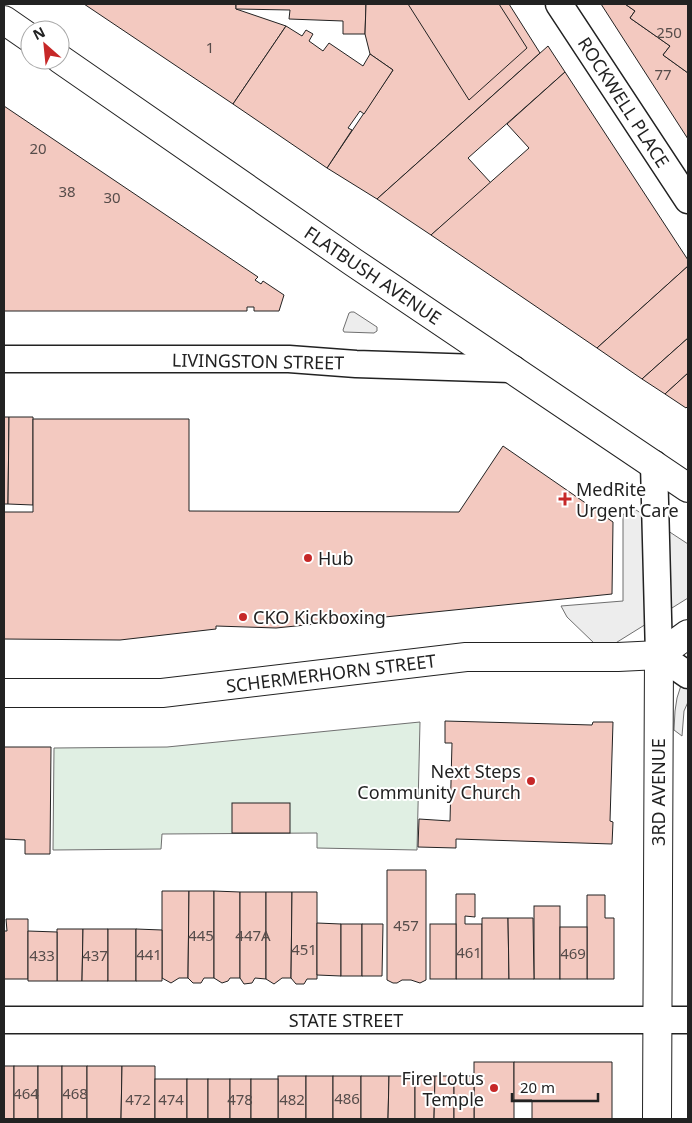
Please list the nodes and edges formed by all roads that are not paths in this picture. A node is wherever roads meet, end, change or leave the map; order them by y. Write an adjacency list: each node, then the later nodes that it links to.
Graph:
1 (559, 4): 5 (street, ROCKWELL PLACE)
2 (4, 20): 3 (main road)
3 (20, 31)
4 (70, 66): 7 (main road, FLATBUSH AVENUE)
5 (688, 200)
6 (4, 359): 7 (street, LIVINGSTON STREET)
7 (513, 369): 8 (main road, FLATBUSH AVENUE)
8 (654, 464): 9 (main road, FLATBUSH AVENUE); 11 (street, 3RD AVENUE)
9 (688, 488)
10 (688, 634): 11 (main road)
11 (659, 655): 12 (street); 13 (main road, SCHERMERHORN STREET); 15 (main road, 3RD AVENUE)
12 (688, 675)
13 (4, 693)
14 (4, 1020): 15 (street, STATE STREET)
15 (658, 1020): 16 (street, STATE STREET); 17 (main road, 3RD AVENUE)
16 (688, 1020)
17 (657, 1119)

